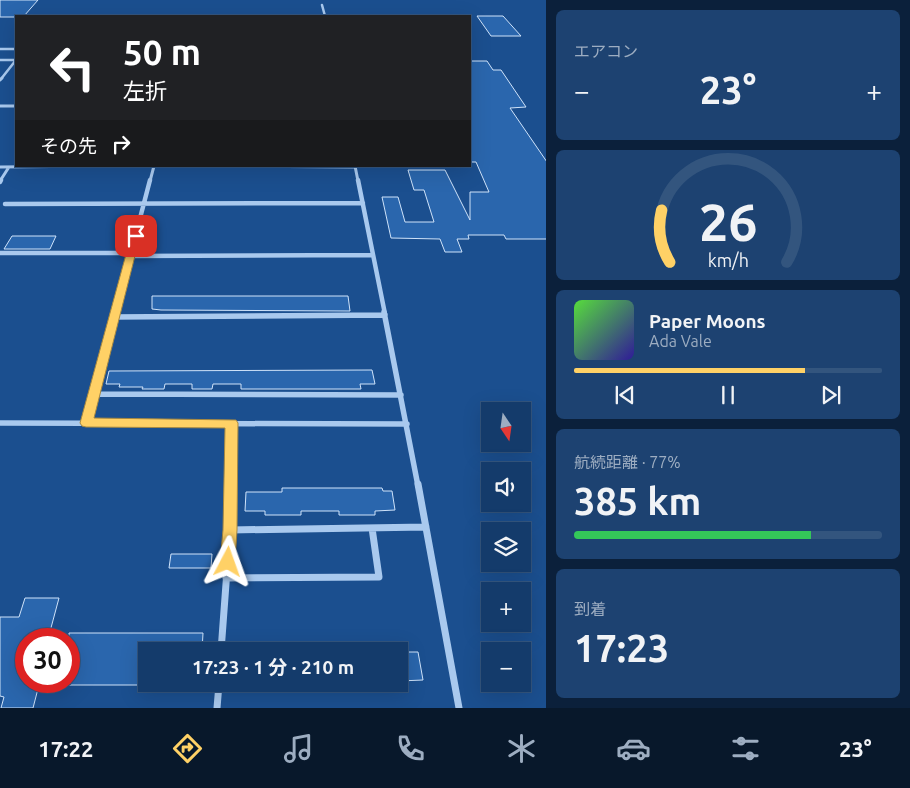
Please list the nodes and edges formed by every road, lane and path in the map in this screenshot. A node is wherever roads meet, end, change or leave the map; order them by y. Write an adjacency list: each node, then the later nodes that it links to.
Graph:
1 (322, 5): 2 (street)
2 (324, 15)
3 (0, 49): 4 (street)
4 (15, 49)
5 (0, 60): 6 (street)
6 (15, 60)
7 (15, 61): 8 (street)
8 (0, 80)
9 (0, 106): 10 (street)
10 (15, 106)
11 (0, 167): 12 (street)
12 (10, 167): 13 (street); 16 (street)
13 (15, 167)
14 (154, 167): 19 (street)
15 (355, 167): 17 (street)
16 (0, 182)
17 (363, 203): 19 (street); 22 (street)
18 (5, 204): 19 (street)
19 (144, 204): 21 (street)
20 (0, 253): 21 (street)
21 (131, 254): 22 (street); 24 (street)
22 (373, 255): 23 (street)
23 (385, 315): 24 (street); 26 (street)
24 (114, 317): 25 (street)
25 (94, 394): 26 (street); 28 (street)
26 (401, 395): 30 (street)
27 (0, 423): 28 (street)
28 (86, 423): 29 (street)
29 (232, 423): 30 (street); 33 (street)
30 (407, 424): 31 (street)
31 (426, 527): 32 (street); 38 (street)
32 (372, 528): 33 (street); 34 (street)
33 (230, 530): 34 (street)
34 (226, 578): 35 (street)
35 (222, 642)
36 (218, 692): 37 (street)
37 (217, 708)
38 (459, 708)

